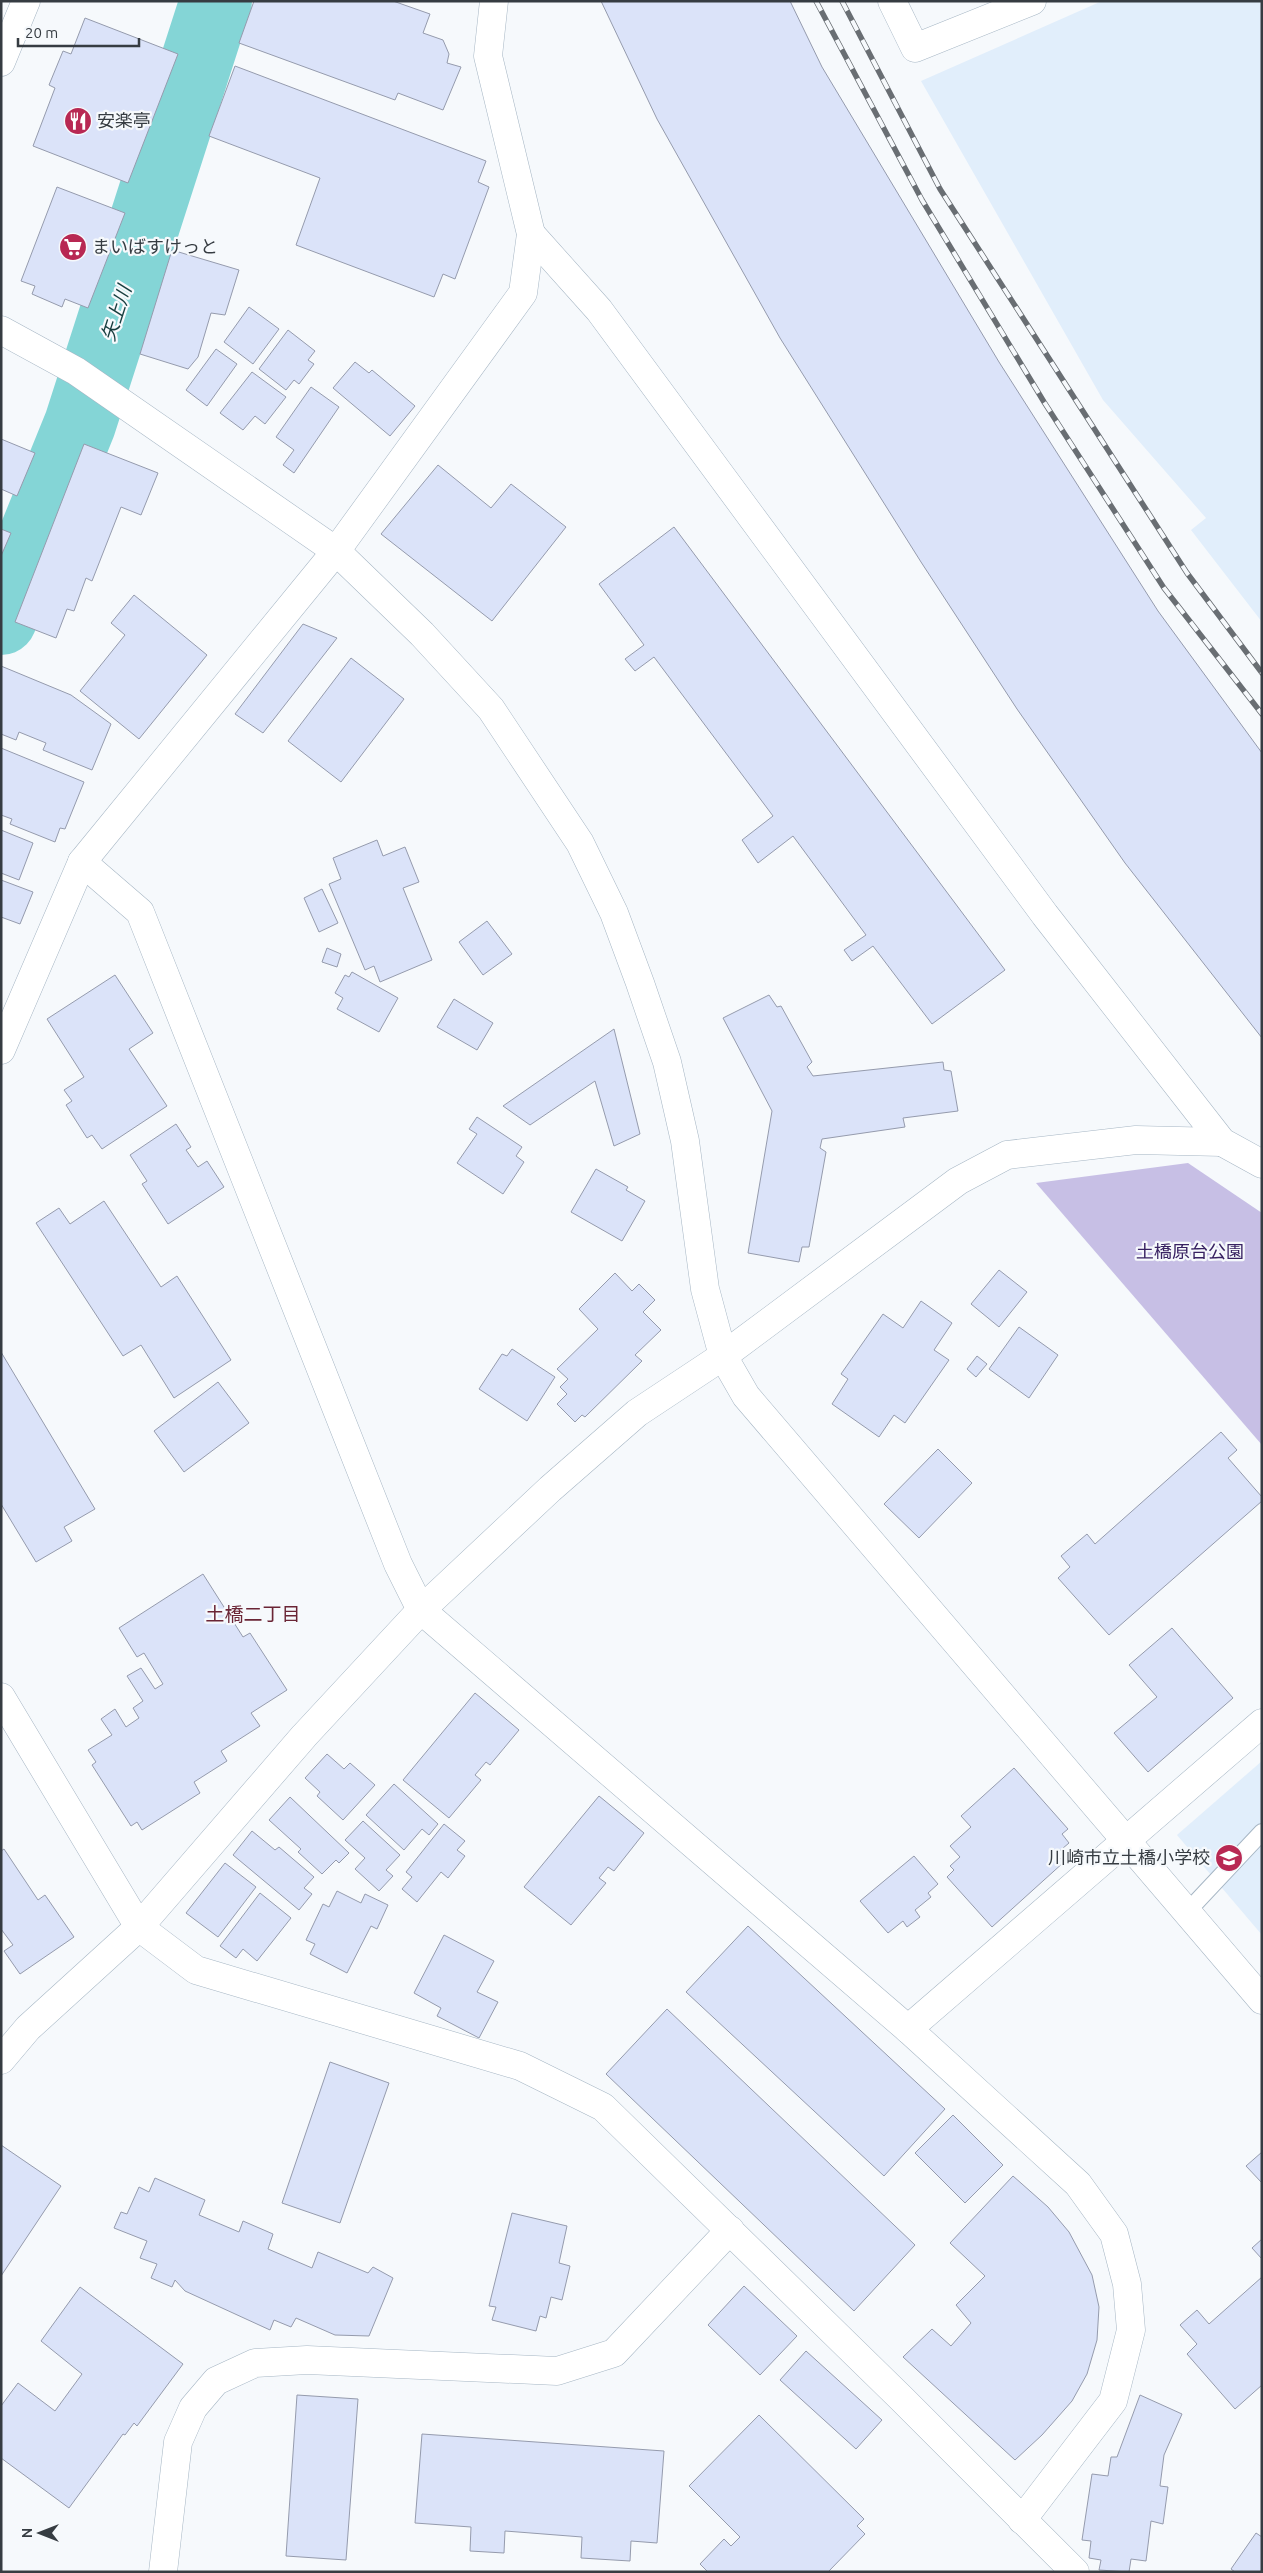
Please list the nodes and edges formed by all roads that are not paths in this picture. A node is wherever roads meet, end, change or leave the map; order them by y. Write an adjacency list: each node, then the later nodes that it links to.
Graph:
1 (26, 1): 5 (street)
2 (494, 1): 6 (street)
3 (892, 1): 4 (street)
4 (1032, 1)
5 (1, 62)
6 (531, 234): 8 (street); 11 (street)
7 (1, 330): 8 (street)
8 (336, 552): 9 (street); 13 (street)
9 (82, 862): 10 (street); 14 (street)
10 (1, 1050)
11 (1222, 1142): 12 (street); 13 (street)
12 (1262, 1164)
13 (723, 1356): 14 (street); 18 (street)
14 (421, 1610): 20 (street); 22 (street)
15 (1, 1697): 20 (street)
16 (1262, 1723): 18 (street)
17 (1262, 1832): 19 (lane)
18 (1123, 1840): 19 (street); 22 (street)
19 (1186, 1913): 21 (street)
20 (139, 1928): 23 (street); 24 (street)
21 (1262, 2000)
22 (908, 2029): 25 (street)
23 (1, 2060)
24 (730, 2230): 25 (street); 26 (street)
25 (1022, 2520): 27 (street)
26 (163, 2572)
27 (1075, 2572)

